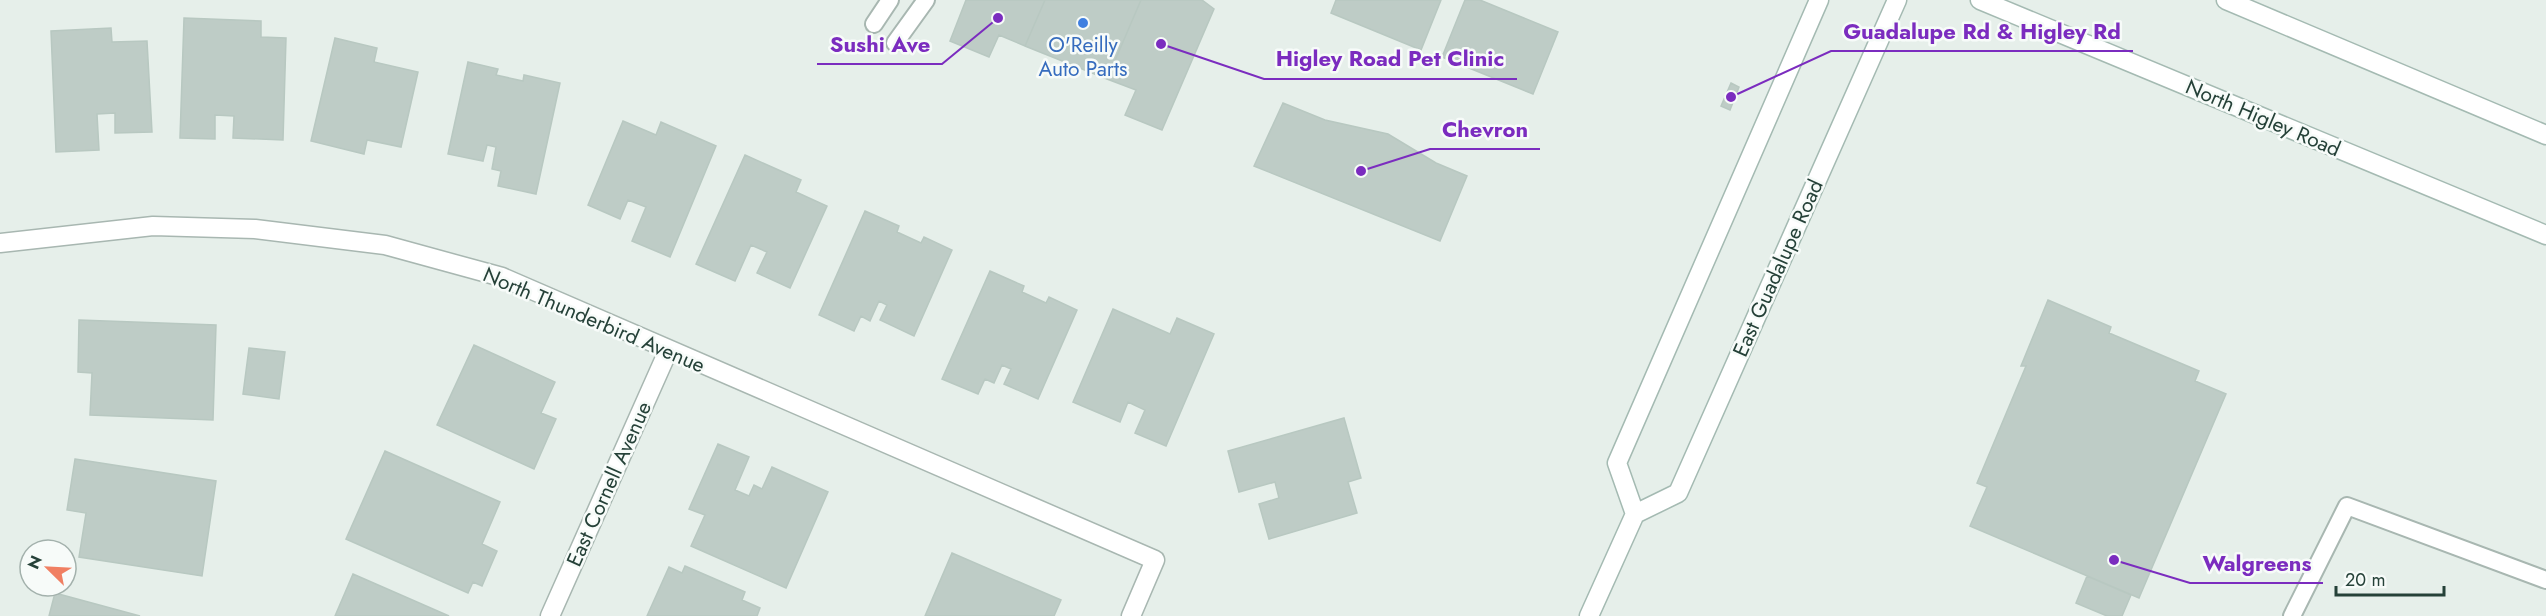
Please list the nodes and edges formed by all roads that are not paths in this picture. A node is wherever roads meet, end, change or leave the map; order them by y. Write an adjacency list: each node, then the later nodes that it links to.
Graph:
1 (890, 0): 7 (lane)
2 (926, 0): 8 (lane)
3 (1819, 0): 13 (main road)
4 (1897, 0): 13 (main road, East Guadalupe Road)
5 (1980, 0): 10 (main road, North Higley Road)
6 (2226, 0): 9 (main road)
7 (874, 24)
8 (895, 43)
9 (2546, 135)
10 (2546, 235)
11 (0, 243): 12 (main road, North Thunderbird Avenue)
12 (668, 351): 15 (main road, East Cornell Avenue); 16 (main road, North Thunderbird Avenue)
13 (1635, 514): 17 (main road)
14 (2546, 580): 18 (lane)
15 (550, 616)
16 (1131, 616)
17 (1589, 616)
18 (2292, 616)

